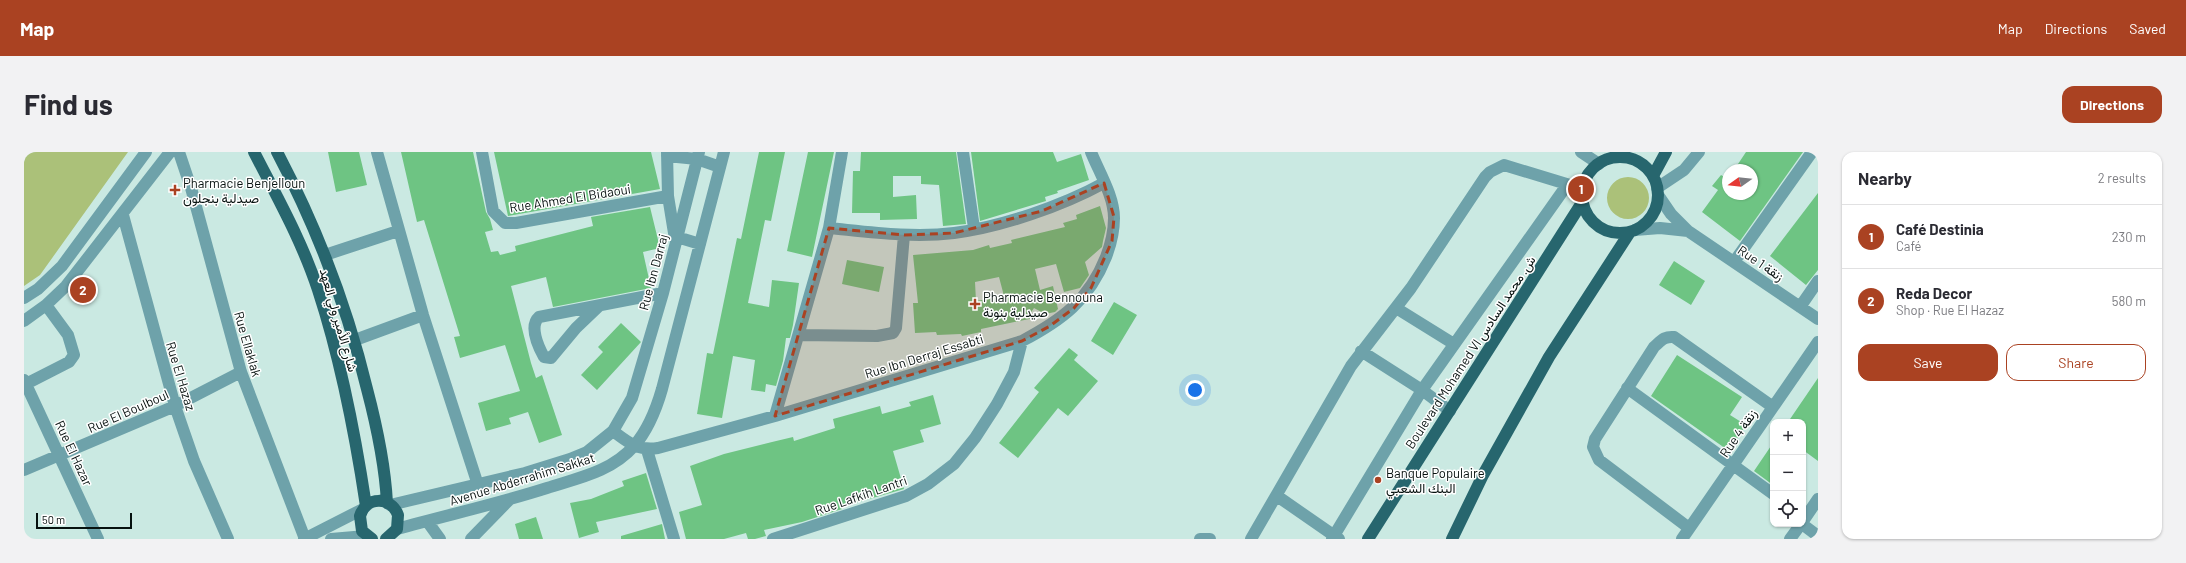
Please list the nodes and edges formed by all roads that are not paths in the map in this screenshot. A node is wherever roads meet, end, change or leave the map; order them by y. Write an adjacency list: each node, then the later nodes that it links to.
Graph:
1 (146, 152): 40 (street)
2 (170, 152): 27 (street)
3 (179, 152): 54 (street, Rue Ellaklak)
4 (254, 152): 75 (main road, شارع الأمير ولي العهد)
5 (277, 152): 36 (main road, شارع الأمير ولي العهد)
6 (377, 152): 30 (street)
7 (482, 152): 26 (street, Rue Ahmed El Bidaoui)
8 (724, 152): 20 (street)
9 (842, 152): 28 (street)
10 (963, 152): 29 (street)
11 (1091, 152): 22 (street, Rue Ibn Derraj Essabti)
12 (1581, 152): 19 (street)
13 (1666, 152): 21 (main road)
14 (1699, 152): 24 (street)
15 (1812, 152): 37 (street)
16 (667, 154): 18 (street); 26 (street)
17 (1615, 155): 19 (main road); 21 (main road)
18 (698, 156): 20 (street); 34 (street, Rue Ibn Darraj)
19 (1598, 164): 25 (main road)
20 (720, 167): 35 (street)
21 (1653, 176): 24 (main road)
22 (1104, 183): 29 (street); 50 (street, Rue Ibn Derraj Essabti)
23 (1567, 185): 25 (street); 44 (street); 52 (street)
24 (1657, 192): 31 (main road); 32 (street, Rue 1 زنقة)
25 (1583, 195): 31 (main road); 61 (main road, Boulevard Mohamed VI ش. محمد السادس)
26 (668, 196): 34 (street)
27 (123, 215): 41 (street); 59 (street, Rue El Hazaz)
28 (829, 228): 33 (street); 48 (street)
29 (974, 228): 33 (street)
30 (398, 231): 36 (street); 45 (street)
31 (1633, 231): 32 (street); 97 (main road)
32 (1688, 231): 37 (street, Rue 1 زنقة)
33 (904, 235): 48 (street)
34 (677, 237): 35 (street); 39 (street, Rue Ibn Darraj)
35 (700, 244): 64 (street, Avenue Abderrahim Sakkat)
36 (325, 254): 49 (main road, شارع الأمير ولي العهد)
37 (1734, 262): 43 (street, Rue 1 زنقة)
38 (1818, 281): 43 (street)
39 (662, 293): 42 (street); 58 (street, Rue Ibn Darraj)
40 (24, 298)
41 (46, 305): 47 (street); 55 (street)
42 (598, 307): 42 (street)
43 (1800, 307): 46 (street, Rue 1 زنقة)
44 (1396, 308): 52 (street); 53 (street)
45 (423, 315): 49 (street); 69 (street)
46 (1818, 319)
47 (24, 321)
48 (799, 335): 62 (street)
49 (355, 340): 74 (main road, شارع الأمير ولي العهد)
50 (1022, 341): 62 (street, Rue Ibn Derraj Essabti); 92 (street, Rue Lafkih Lantri)
51 (1818, 342): 60 (street, Rue 4 زنقة)
52 (1454, 344): 57 (street)
53 (1361, 351): 57 (street); 71 (street)
54 (241, 372): 59 (street, Rue El Boulboul); 87 (street, Rue Ellaklak)
55 (25, 382): 66 (street, Rue El Hazar)
56 (1627, 388): 60 (street); 67 (street); 80 (street)
57 (1422, 390): 61 (street); 84 (street)
58 (632, 398): 63 (street, Avenue Abderrahim Sakkat)
59 (175, 406): 66 (street, Rue El Boulboul); 86 (street, Rue El Hazaz)
60 (1773, 407): 67 (street, Rue 4 زنقة)
61 (1450, 411): 96 (main road, Boulevard Mohamed VI ش. محمد السادس)
62 (775, 416): 65 (street, Rue Ibn Derraj Essabti)
63 (613, 431): 64 (street); 69 (street, Avenue Abderrahim Sakkat)
64 (634, 446): 65 (street); 73 (street, Avenue Abderrahim Sakkat)
65 (647, 450): 91 (street)
66 (60, 456): 68 (street, Rue El Boulboul); 85 (street, Rue El Hazar)
67 (1734, 464): 70 (street); 80 (street, Rue 4 زنقة)
68 (24, 470)
69 (478, 485): 74 (street, Avenue Abderrahim Sakkat)
70 (1770, 492)
71 (1277, 496): 84 (street); 95 (street)
72 (1818, 499): 76 (street)
73 (510, 500): 77 (street, Avenue Abderrahim Sakkat); 90 (street)
74 (389, 504): 75 (main road); 81 (main road)
75 (364, 507): 83 (main road, شارع الأمير ولي العهد); 87 (street)
76 (1806, 517)
77 (427, 521): 81 (street, Avenue Abderrahim Sakkat); 89 (street)
78 (1800, 527): 99 (street)
79 (1806, 527): 82 (street)
80 (1689, 528): 98 (street, Rue 4 زنقة)
81 (391, 536)
82 (1818, 536)
83 (369, 538): 88 (street)
84 (1335, 538)
85 (98, 539)
86 (228, 539)
87 (304, 539)
88 (331, 539)
89 (440, 539)
90 (471, 539)
91 (674, 539)
92 (773, 539)
93 (1200, 539): 94 (street)
94 (1210, 539)
95 (1251, 539)
96 (1368, 539)
97 (1452, 539)
98 (1682, 539)
99 (1790, 539)

